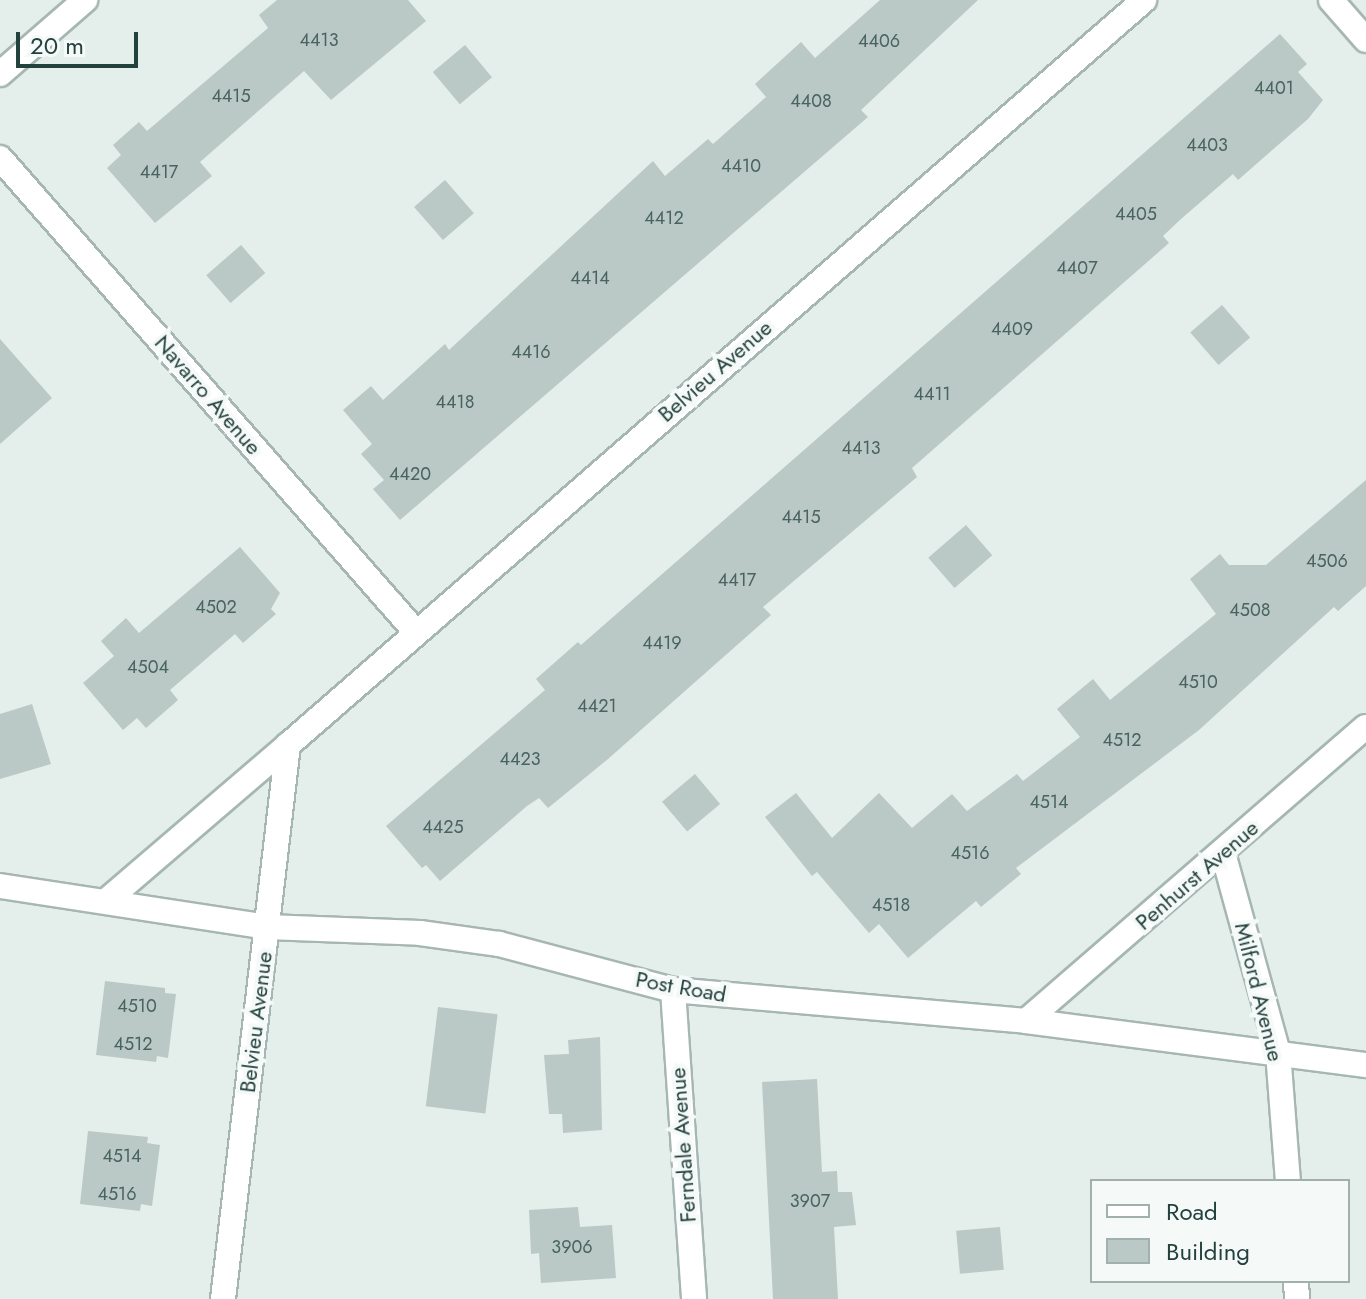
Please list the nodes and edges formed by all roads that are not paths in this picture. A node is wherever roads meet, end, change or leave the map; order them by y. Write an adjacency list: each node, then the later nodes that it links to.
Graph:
1 (85, 0): 5 (street)
2 (1144, 0): 7 (street, Belvieu Avenue)
3 (1331, 0): 4 (street)
4 (1366, 40)
5 (0, 74)
6 (0, 158): 7 (street, Navarro Avenue)
7 (415, 631): 9 (street, Belvieu Avenue)
8 (1366, 727): 10 (street, Penhurst Avenue)
9 (288, 745): 12 (street, Belvieu Avenue); 13 (street, Belvieu Avenue)
10 (1223, 853): 15 (street, Penhurst Avenue); 16 (street, Milford Avenue)
11 (0, 886): 12 (street, Post Road)
12 (106, 901): 13 (street, Post Road)
13 (267, 927): 14 (street, Post Road); 19 (street, Belvieu Avenue)
14 (673, 990): 15 (street, Post Road); 20 (street, Ferndale Avenue)
15 (1026, 1021): 16 (street, Post Road)
16 (1278, 1052): 17 (street, Post Road); 18 (street, Milford Avenue)
17 (1366, 1065)
18 (1288, 1179)
19 (223, 1299)
20 (694, 1299)

